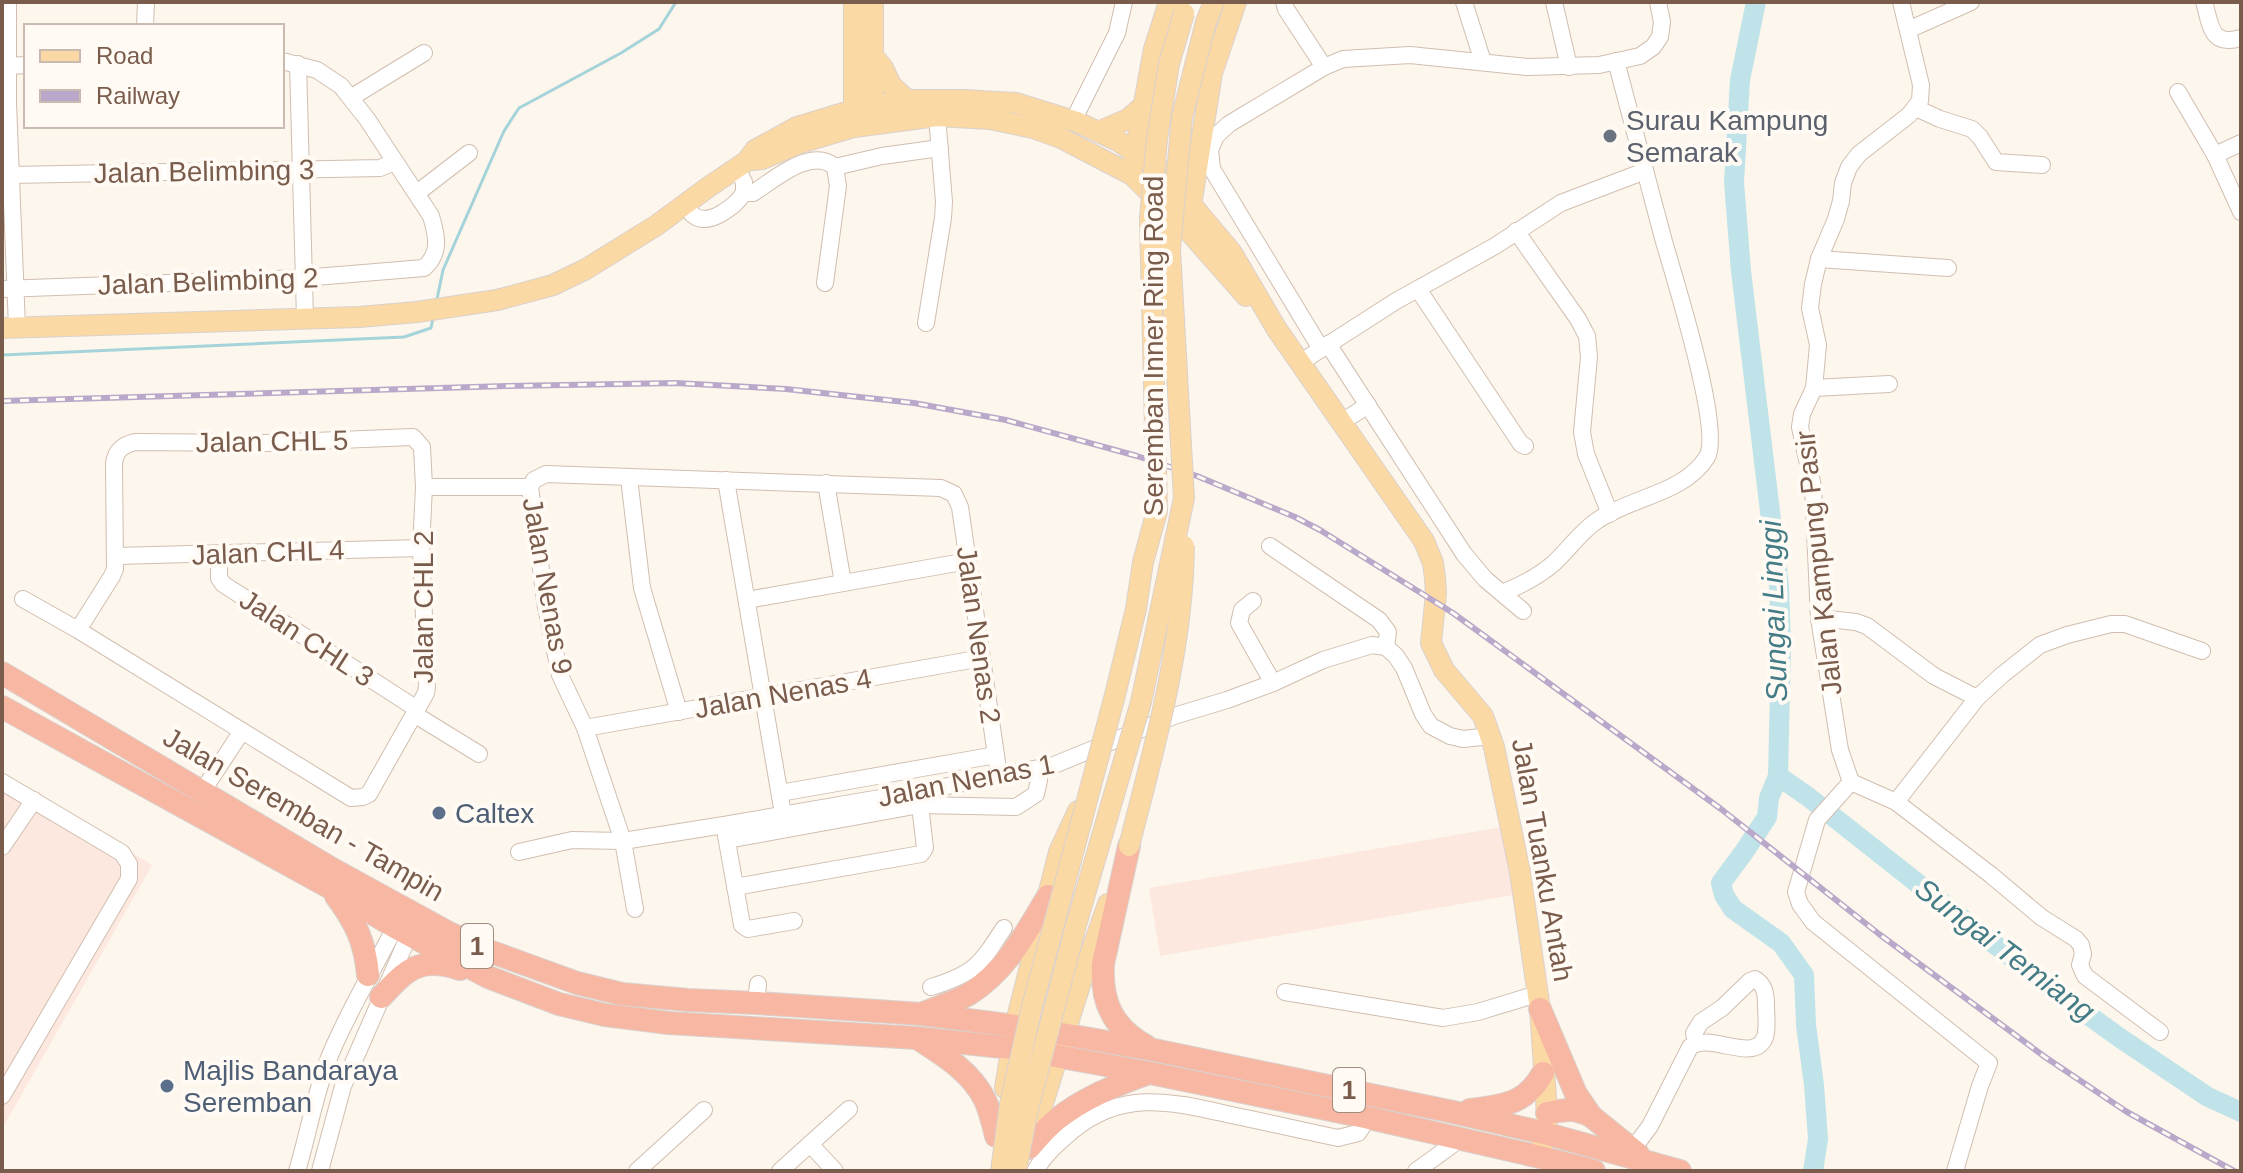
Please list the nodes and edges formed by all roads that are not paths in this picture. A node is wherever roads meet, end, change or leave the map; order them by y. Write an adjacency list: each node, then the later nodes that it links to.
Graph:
1 (8, 2): 25 (street)
2 (146, 2): 16 (street)
3 (854, 2): 36 (main road)
4 (873, 2): 20 (main road)
5 (1124, 2): 37 (street)
6 (1214, 2): 85 (main road, Seremban Inner Ring Road, bridge)
7 (1236, 2): 32 (main road)
8 (1284, 2): 26 (street)
9 (1464, 2): 22 (street)
10 (1554, 2): 27 (street)
11 (1658, 2): 21 (street)
12 (1901, 2): 17 (street)
13 (1971, 2): 17 (street)
14 (2204, 2): 18 (street)
15 (1181, 6): 33 (main road); 119 (main road, Seremban Inner Ring Road, bridge)
16 (145, 24)
17 (1908, 30): 34 (street)
18 (2241, 38)
19 (424, 53): 29 (street)
20 (873, 56): 30 (main road); 36 (main road)
21 (1616, 61): 27 (street); 49 (street)
22 (1483, 62): 26 (street); 27 (street)
23 (290, 63): 29 (street); 48 (street)
24 (24, 65): 25 (street)
25 (8, 66): 31 (street)
26 (1324, 67): 59 (street)
27 (1569, 67)
28 (2178, 92): 43 (street)
29 (352, 97): 44 (street)
30 (907, 100): 36 (main road, Jalan Tuanku Antah); 37 (main road, Jalan Tuanku Antah)
31 (5, 103): 50 (street)
32 (1207, 105): 33 (main road); 55 (main road)
33 (1143, 106): 38 (main road); 42 (main road)
34 (1916, 108): 46 (street); 61 (street, Jalan Kampung Pasir)
35 (937, 116): 36 (main road, Jalan Tuanku Antah); 40 (street); 51 (main road, Jalan Tuanku Antah)
36 (863, 117): 45 (main road, Jalan Tuanku Antah)
37 (1073, 121): 38 (main road, Jalan Tuanku Antah)
38 (1098, 132): 42 (main road, Jalan Tuanku Antah)
39 (2241, 143): 43 (street)
40 (940, 148): 47 (street); 68 (street)
41 (469, 153): 52 (street)
42 (1135, 153): 51 (main road); 55 (main road, Jalan Tuanku Antah)
43 (2215, 155): 56 (street)
44 (395, 162): 48 (street, Jalan Belimbing 3); 52 (street)
45 (742, 165): 53 (street); 54 (main road, Jalan Tuanku Antah)
46 (2042, 165)
47 (835, 167): 53 (street); 64 (street)
48 (300, 169): 50 (street, Jalan Belimbing 3); 63 (street)
49 (1645, 171): 58 (street); 86 (street)
50 (11, 175): 65 (street)
51 (1132, 175): 57 (main road, Jalan Tuanku Antah)
52 (417, 193): 63 (street, Jalan Belimbing 2)
53 (744, 193): 54 (street)
54 (686, 204): 67 (main road, Jalan Tuanku Antah)
55 (1191, 206): 57 (main road); 60 (main road, Jalan Tuanku Antah)
56 (2241, 212)
57 (1186, 228): 70 (main road, Jalan Tuanku Antah)
58 (1516, 231): 66 (street); 86 (street)
59 (1256, 239): 60 (street); 71 (street)
60 (1232, 253): 70 (main road, Jalan Tuanku Antah)
61 (1819, 259): 62 (street); 74 (street, Jalan Kampung Pasir)
62 (1948, 268)
63 (303, 278): 65 (street, Jalan Belimbing 2); 67 (street)
64 (825, 283)
65 (9, 289): 69 (street)
66 (1418, 289): 71 (street); 77 (street)
67 (305, 319): 69 (main road, Jalan Tuanku Antah)
68 (926, 323)
69 (10, 327)
70 (1276, 328): 72 (main road, Jalan Tuanku Antah)
71 (1324, 346): 72 (street); 75 (street)
72 (1301, 362): 76 (main road, Jalan Tuanku Antah)
73 (1889, 384): 74 (street)
74 (1814, 388): 98 (street, Jalan Kampung Pasir)
75 (1368, 405): 76 (street); 93 (street)
76 (1342, 422): 112 (main road, Jalan Tuanku Antah)
77 (1525, 446)
78 (422, 447): 82 (street, Jalan CHL 2); 90 (street, Jalan CHL 5)
79 (629, 478): 80 (street, Jalan Nenas 9); 83 (street, Jalan Nenas 9); 109 (street)
80 (726, 480): 81 (street, Jalan Nenas 9); 95 (street)
81 (826, 483): 84 (street, Jalan Nenas 9); 92 (street)
82 (424, 487): 83 (street); 88 (street, Jalan CHL 2)
83 (530, 487): 110 (street, Jalan Nenas 9)
84 (954, 494): 91 (street, Jalan Nenas 2)
85 (1184, 498): 130 (main road, bridge); 138 (main road, Seremban Inner Ring Road, bridge)
86 (1610, 514): 93 (street)
87 (1270, 546): 100 (street)
88 (421, 548): 89 (street, Jalan CHL 4); 108 (street, Jalan CHL 2)
89 (219, 554): 90 (street, Jalan CHL 4); 108 (street, Jalan CHL 3)
90 (116, 556): 99 (street)
91 (968, 561): 92 (street); 102 (street, Jalan Nenas 2)
92 (843, 583): 95 (street)
93 (1502, 593): 97 (street)
94 (23, 599): 99 (street)
95 (747, 600): 105 (street)
96 (1253, 601): 104 (street)
97 (1523, 611)
98 (1819, 618): 106 (street); 118 (street, Jalan Kampung Pasir)
99 (78, 630): 111 (street)
100 (1386, 647): 104 (street, Jalan Nenas 1); 112 (street)
101 (2202, 651): 106 (street)
102 (982, 658): 105 (street, Jalan Nenas 4); 114 (street, Jalan Nenas 2)
103 (2, 673): 121 (highway, Jalan Seremban - Tampin / 1)
104 (1273, 683): 115 (street, Jalan Nenas 1)
105 (763, 697): 109 (street, Jalan Nenas 4); 122 (street)
106 (1977, 698): 124 (street)
107 (2, 707): 133 (highway, Jalan Seremban - Tampin / 1)
108 (416, 711): 111 (street, Jalan CHL 2); 113 (street, Jalan CHL 3)
109 (679, 712): 110 (street, Jalan Nenas 4)
110 (585, 728): 129 (street, Jalan Nenas 9)
111 (242, 731): 121 (street)
112 (1491, 736): 148 (main road, Jalan Tuanku Antah)
113 (479, 754)
114 (996, 755): 116 (street, Jalan Nenas 2); 122 (street)
115 (1037, 769): 116 (street, Jalan Nenas 1); 126 (street)
116 (999, 776): 120 (street, Jalan Nenas 1)
117 (2, 782): 123 (street)
118 (1851, 782): 124 (street); 186 (street)
119 (1089, 787): 135 (main road, bridge); 138 (main road, Seremban Inner Ring Road, bridge)
120 (938, 788): 126 (street); 127 (street, Jalan Nenas 1)
121 (202, 792): 149 (highway, Jalan Seremban - Tampin / 1)
122 (780, 793): 127 (street)
123 (34, 800): 131 (street); 159 (street)
124 (1896, 802): 150 (street)
125 (920, 805): 126 (street); 128 (street); 134 (street)
126 (941, 806)
127 (783, 814): 128 (street, Jalan Nenas 1)
128 (726, 832): 129 (street, Jalan Nenas 1); 134 (street)
129 (623, 841): 132 (street, Jalan Nenas 1); 136 (street, Jalan Nenas 9)
130 (1129, 846): 142 (main road); 155 (highway)
131 (2, 847)
132 (519, 852)
133 (329, 887): 140 (highway, Jalan Seremban - Tampin / 1); 143 (highway)
134 (735, 887): 137 (street)
135 (1048, 896): 141 (main road); 149 (highway)
136 (635, 909)
137 (794, 921)
138 (1066, 924): 179 (main road, bridge); 180 (main road, bridge)
139 (1004, 928): 145 (street)
140 (402, 931): 143 (street); 144 (highway, Jalan Seremban - Tampin / 1); 147 (street)
141 (1031, 964): 142 (main road); 151 (main road)
142 (1085, 969): 154 (main road)
143 (368, 975): 173 (street)
144 (488, 977): 147 (highway); 152 (highway, Jalan Seremban - Tampin / 1)
145 (931, 987)
146 (1285, 992): 148 (street)
147 (381, 997): 174 (street)
148 (1538, 1002): 156 (main road, Jalan Tuanku Antah); 163 (highway)
149 (921, 1014): 151 (highway, Jalan Seremban - Tampin / 1)
150 (2160, 1032)
151 (1014, 1037): 152 (highway, Jalan Seremban - Tampin / 1); 154 (highway, 1); 158 (main road)
152 (917, 1038): 166 (highway)
153 (1696, 1042): 153 (street); 170 (street)
154 (1061, 1045): 155 (highway, 1); 157 (main road)
155 (1152, 1062): 162 (highway, 1); 164 (highway, 1); 169 (highway)
156 (1543, 1073): 162 (highway); 165 (main road, Jalan Tuanku Antah)
157 (1047, 1090): 158 (main road); 169 (main road)
158 (1004, 1093): 166 (main road)
159 (2, 1096)
160 (849, 1109): 168 (street)
161 (704, 1110): 175 (street)
162 (1453, 1112): 165 (highway, 1)
163 (1591, 1116): 165 (highway); 170 (highway)
164 (1365, 1117): 167 (highway, 1); 182 (street)
165 (1545, 1123): 171 (main road, Jalan Tuanku Antah); 172 (highway, 1)
166 (996, 1136): 178 (main road)
167 (1458, 1138): 171 (highway, 1); 183 (street)
168 (810, 1144): 176 (street); 177 (street)
169 (1029, 1148): 181 (main road)
170 (1632, 1150): 172 (highway)
171 (1540, 1157): 184 (highway, 1)
172 (1654, 1164): 185 (highway, 1)
173 (297, 1171)
174 (320, 1171)
175 (637, 1171)
176 (780, 1171)
177 (835, 1171)
178 (991, 1171)
179 (1001, 1171)
180 (1016, 1171)
181 (1024, 1171)
182 (1035, 1171)
183 (1416, 1171)
184 (1594, 1171)
185 (1680, 1171)
186 (1955, 1171)

